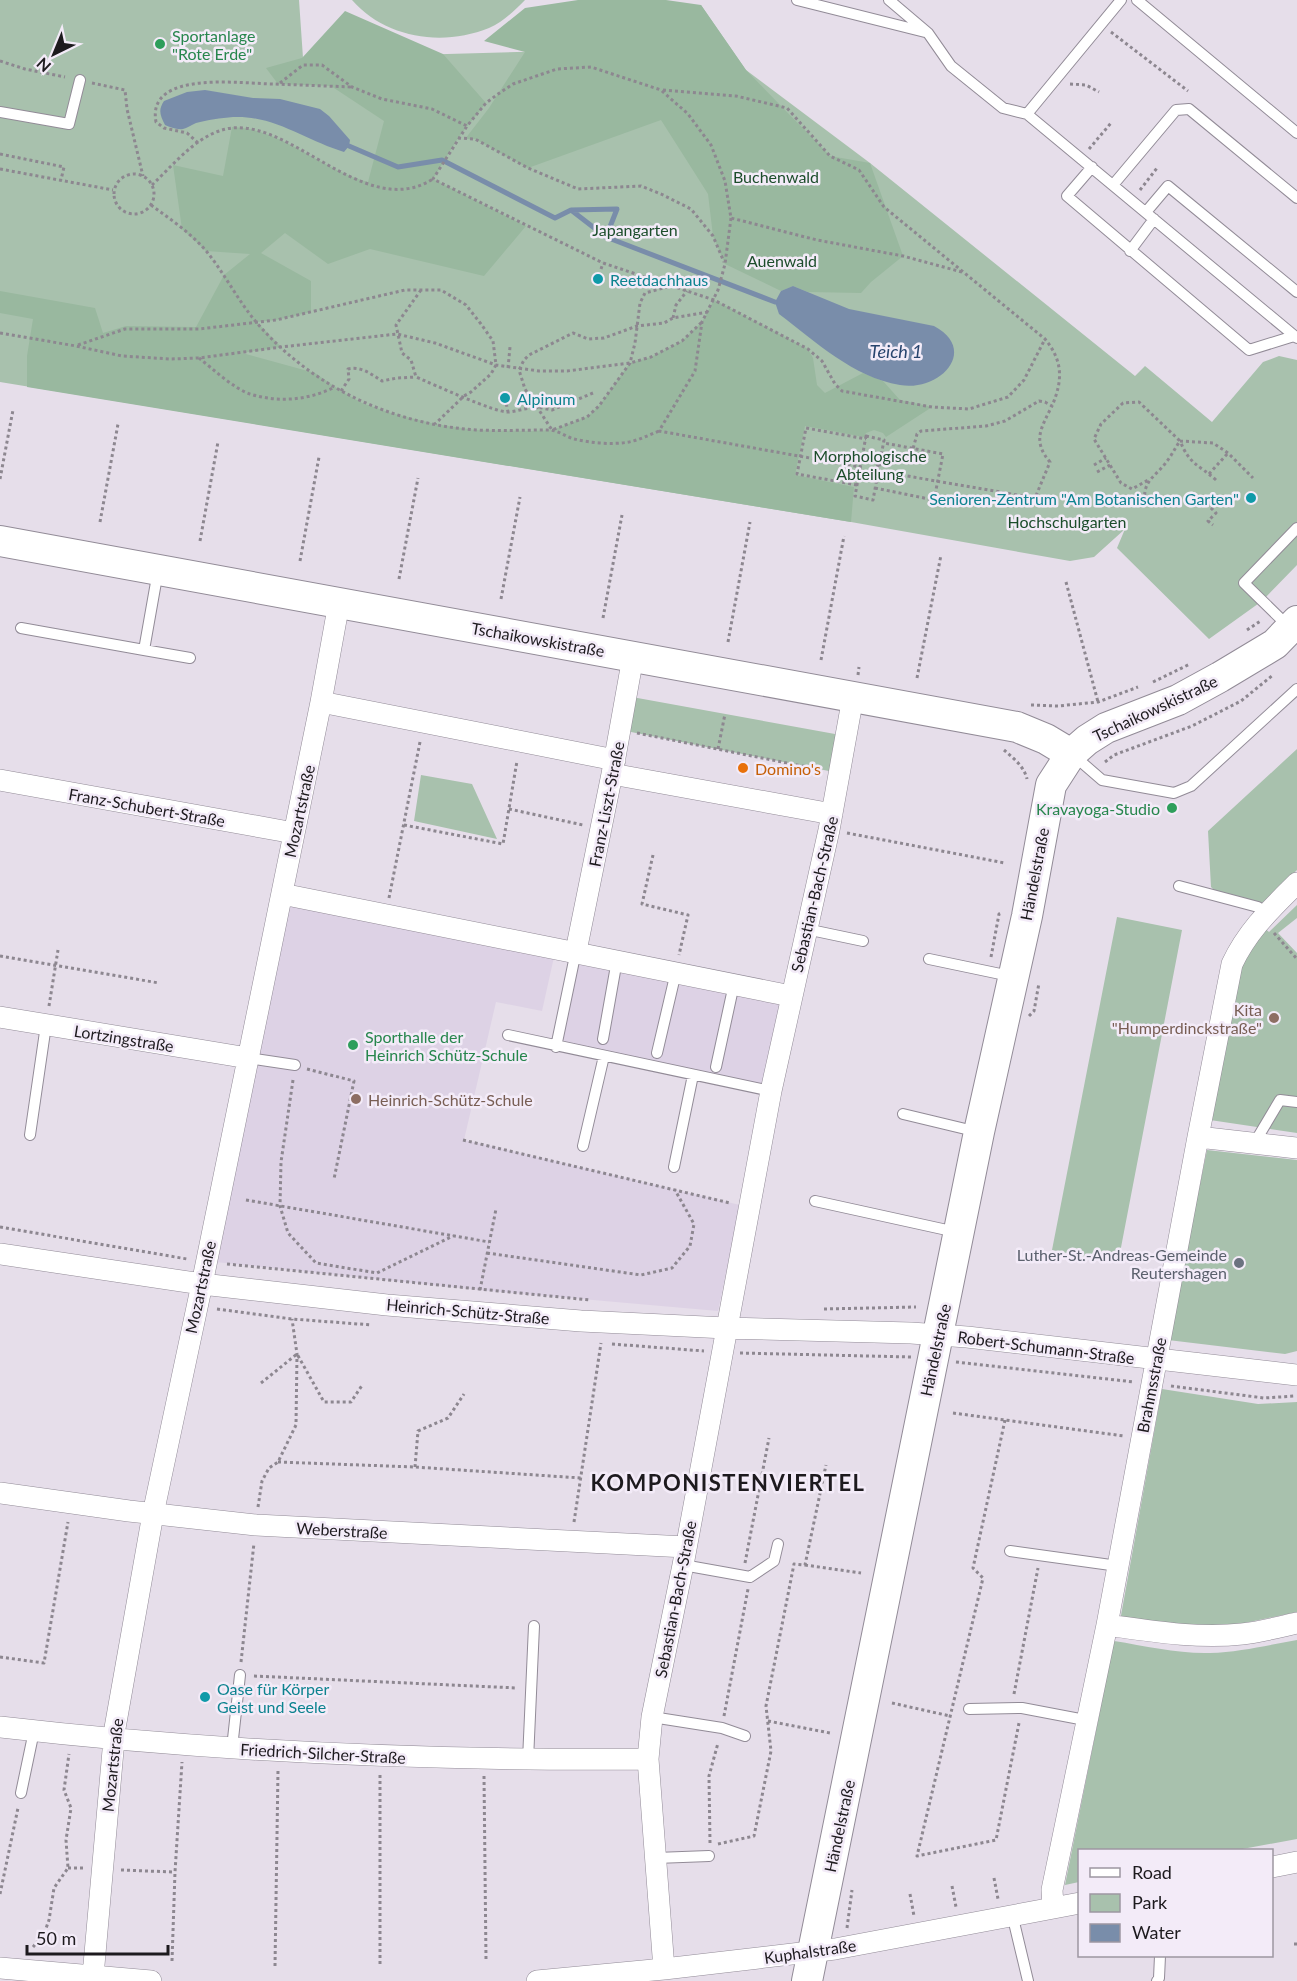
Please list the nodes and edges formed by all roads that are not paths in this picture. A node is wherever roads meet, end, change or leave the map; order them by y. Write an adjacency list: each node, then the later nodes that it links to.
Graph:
1 (797, 0): 5 (lane)
2 (889, 0): 5 (lane)
3 (1120, 0): 8 (lane)
4 (1137, 0): 9 (lane)
5 (928, 33): 8 (lane)
6 (80, 80): 7 (lane)
7 (0, 112)
8 (1027, 114): 10 (lane)
9 (1297, 133)
10 (1092, 167): 11 (lane); 14 (lane)
11 (1113, 185): 12 (lane); 13 (lane)
12 (1297, 198)
13 (1150, 216): 14 (lane); 15 (lane); 16 (lane)
14 (1130, 250): 16 (lane)
15 (1297, 292)
16 (1296, 337)
17 (1297, 528): 21 (lane)
18 (0, 541): 19 (street, Tschaikowskistraße)
19 (158, 570): 20 (street, Tschaikowskistraße); 23 (lane)
20 (339, 603): 24 (street, Tschaikowskistraße); 28 (street, Mozartstraße)
21 (1290, 624): 29 (street, Tschaikowskistraße)
22 (21, 628): 23 (lane)
23 (144, 650): 25 (lane)
24 (633, 657): 27 (street, Tschaikowskistraße); 30 (street, Franz-Liszt-Straße)
25 (190, 658)
26 (1297, 689): 29 (lane, Tschaikowskistraße)
27 (853, 697): 29 (street, Tschaikowskistraße); 32 (street, Sebastian-Bach-Straße)
28 (321, 702): 30 (street); 33 (street, Mozartstraße)
29 (1071, 754): 44 (street, Händelstraße)
30 (614, 767): 32 (street); 40 (street, Franz-Liszt-Straße)
31 (0, 780): 33 (street, Franz-Schubert-Straße)
32 (830, 822): 38 (street, Sebastian-Bach-Straße)
33 (294, 833): 36 (street, Mozartstraße)
34 (1297, 883): 37 (street, Brahmsstraße)
35 (1179, 886): 37 (lane)
36 (282, 894): 40 (street); 54 (street, Mozartstraße)
37 (1264, 916): 63 (street, Brahmsstraße)
38 (806, 929): 39 (lane); 46 (street, Sebastian-Bach-Straße)
39 (863, 941)
40 (576, 951): 42 (street); 51 (lane)
41 (928, 959): 44 (lane)
42 (617, 960): 43 (street); 50 (lane)
43 (676, 972): 45 (street); 52 (lane)
44 (1014, 977): 61 (street, Händelstraße)
45 (734, 984): 46 (street); 56 (lane)
46 (791, 996): 58 (street, Sebastian-Bach-Straße)
47 (0, 1017): 48 (street, Lortzingstraße)
48 (46, 1025): 54 (street, Lortzingstraße); 62 (lane)
49 (508, 1035): 51 (lane)
50 (603, 1039)
51 (556, 1047): 53 (lane)
52 (657, 1053)
53 (604, 1056): 57 (lane); 65 (lane)
54 (248, 1058): 55 (lane); 71 (street, Mozartstraße)
55 (295, 1065)
56 (716, 1066)
57 (693, 1075): 58 (lane); 67 (lane)
58 (771, 1091): 72 (street, Sebastian-Bach-Straße)
59 (1297, 1102): 64 (lane)
60 (903, 1114): 61 (lane)
61 (979, 1132): 69 (street, Händelstraße)
62 (30, 1135)
63 (1198, 1137): 64 (street); 74 (street, Brahmsstraße)
64 (1255, 1142): 66 (street)
65 (583, 1146)
66 (1297, 1148)
67 (674, 1167)
68 (815, 1201): 69 (lane)
69 (959, 1233): 73 (street, Händelstraße)
70 (0, 1254): 71 (street, Heinrich-Schütz-Straße)
71 (202, 1284): 72 (street, Heinrich-Schütz-Straße); 77 (street, Mozartstraße)
72 (726, 1328): 73 (street, Heinrich-Schütz-Straße); 80 (street, Sebastian-Bach-Straße)
73 (938, 1335): 74 (street, Robert-Schumann-Straße); 104 (street, Händelstraße)
74 (1156, 1360): 75 (street, Robert-Schumann-Straße); 81 (street, Brahmsstraße)
75 (1297, 1375)
76 (0, 1493): 77 (street, Weberstraße)
77 (153, 1514): 80 (street, Weberstraße); 92 (street, Mozartstraße)
78 (778, 1544): 80 (lane)
79 (1010, 1551): 81 (lane)
80 (684, 1556): 87 (street, Sebastian-Bach-Straße)
81 (1118, 1566): 83 (street, Brahmsstraße)
82 (1297, 1623): 83 (street)
83 (1107, 1625): 88 (street, Brahmsstraße)
84 (534, 1626): 95 (lane)
85 (240, 1675): 93 (lane)
86 (969, 1709): 88 (lane)
87 (652, 1717): 91 (lane); 94 (street, Sebastian-Bach-Straße)
88 (1086, 1720): 102 (street, Brahmsstraße)
89 (0, 1727): 90 (street, Friedrich-Silcher-Straße)
90 (34, 1731): 92 (street, Friedrich-Silcher-Straße); 96 (lane)
91 (745, 1736)
92 (114, 1740): 93 (street, Friedrich-Silcher-Straße); 108 (street, Mozartstraße)
93 (232, 1748): 95 (street, Friedrich-Silcher-Straße)
94 (648, 1759): 95 (street, Friedrich-Silcher-Straße); 98 (street, Sebastian-Bach-Straße)
95 (528, 1760)
96 (21, 1793)
97 (710, 1856): 98 (lane)
98 (656, 1858): 106 (street, Sebastian-Bach-Straße)
99 (1297, 1862): 100 (street)
100 (1273, 1867)
101 (1078, 1903): 102 (street, Kuphalstraße)
102 (1053, 1907): 103 (street, Kuphalstraße)
103 (1005, 1908): 104 (street, Kuphalstraße); 112 (lane)
104 (813, 1951): 106 (street, Kuphalstraße); 111 (street, Händelstraße)
105 (1160, 1957): 113 (lane)
106 (664, 1970): 110 (street, Kuphalstraße)
107 (4, 1972): 108 (street)
108 (93, 1976): 109 (street)
109 (151, 1981)
110 (537, 1981)
111 (807, 1981)
112 (1028, 1981)
113 (1157, 1981)

